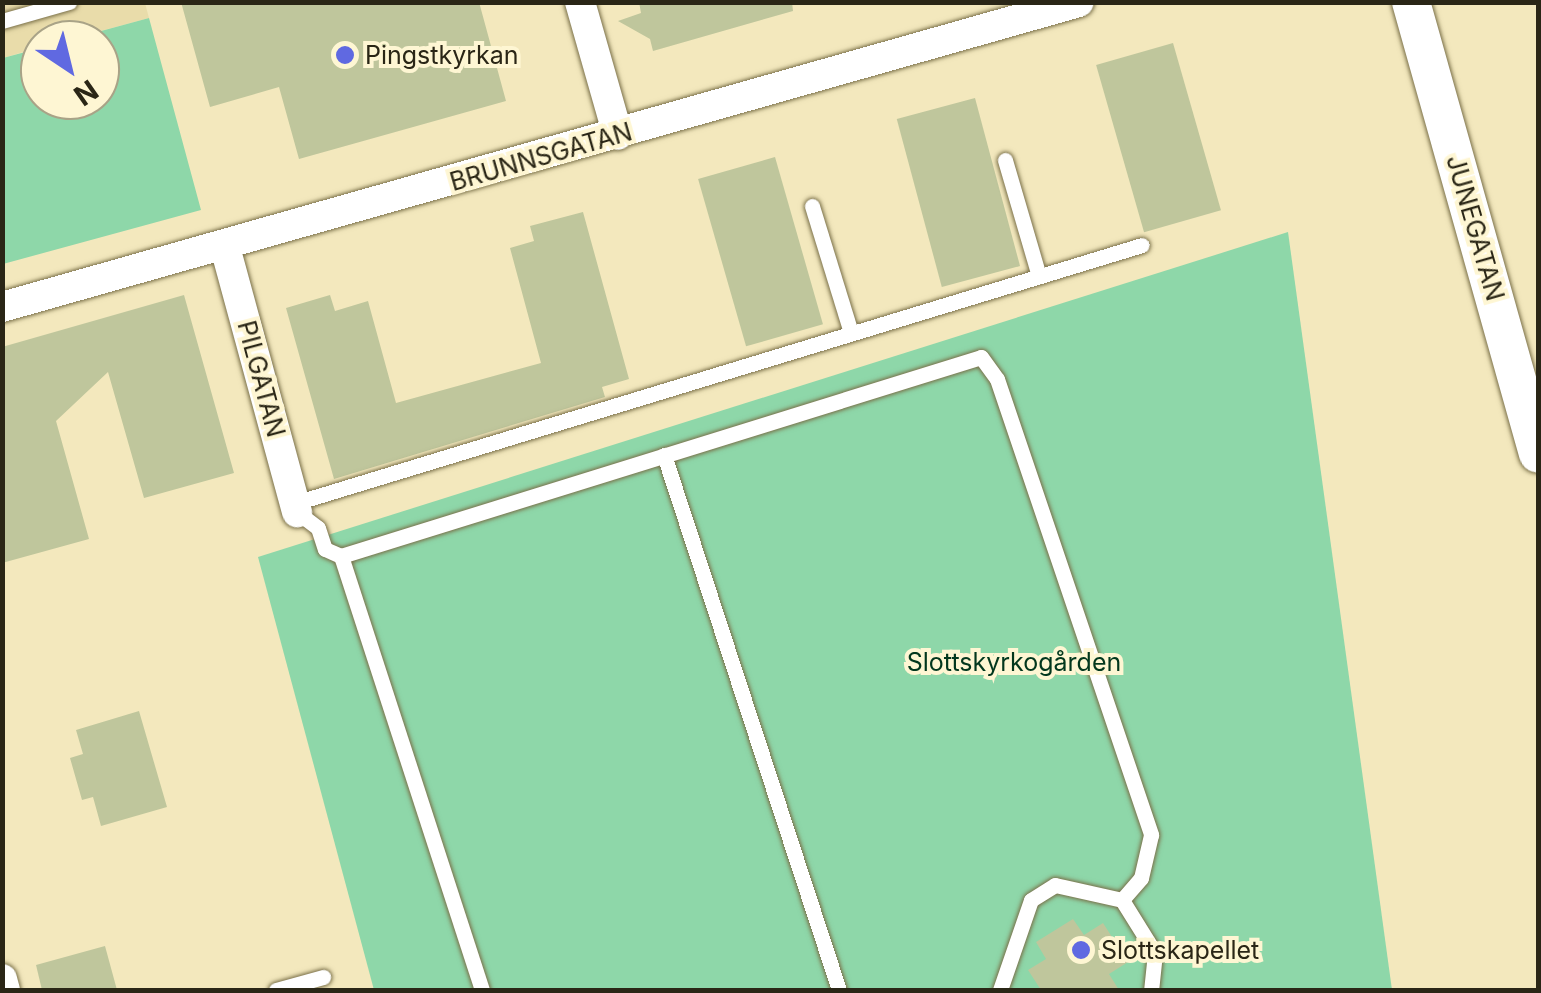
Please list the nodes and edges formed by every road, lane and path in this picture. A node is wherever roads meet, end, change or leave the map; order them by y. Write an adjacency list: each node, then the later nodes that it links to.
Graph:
1 (69, 2): 5 (lane)
2 (580, 2): 6 (street)
3 (1079, 2): 6 (street, BRUNNSGATAN)
4 (1410, 2): 14 (street, JUNEGATAN)
5 (2, 21)
6 (618, 135): 10 (street, BRUNNSGATAN)
7 (1005, 160): 11 (lane)
8 (812, 206): 13 (lane)
9 (1142, 244): 11 (lane)
10 (225, 246): 12 (street, BRUNNSGATAN); 16 (street, PILGATAN)
11 (1039, 276): 13 (lane)
12 (2, 307)
13 (851, 333): 16 (lane)
14 (1538, 453)
15 (664, 455): 17 (lane); 18 (lane); 24 (lane)
16 (296, 508): 17 (lane)
17 (341, 556): 23 (lane)
18 (1122, 900): 25 (lane); 26 (lane)
19 (324, 977): 22 (lane)
20 (2, 979): 21 (street)
21 (6, 990)
22 (276, 990)
23 (482, 990)
24 (839, 990)
25 (1000, 990)
26 (1151, 990)

